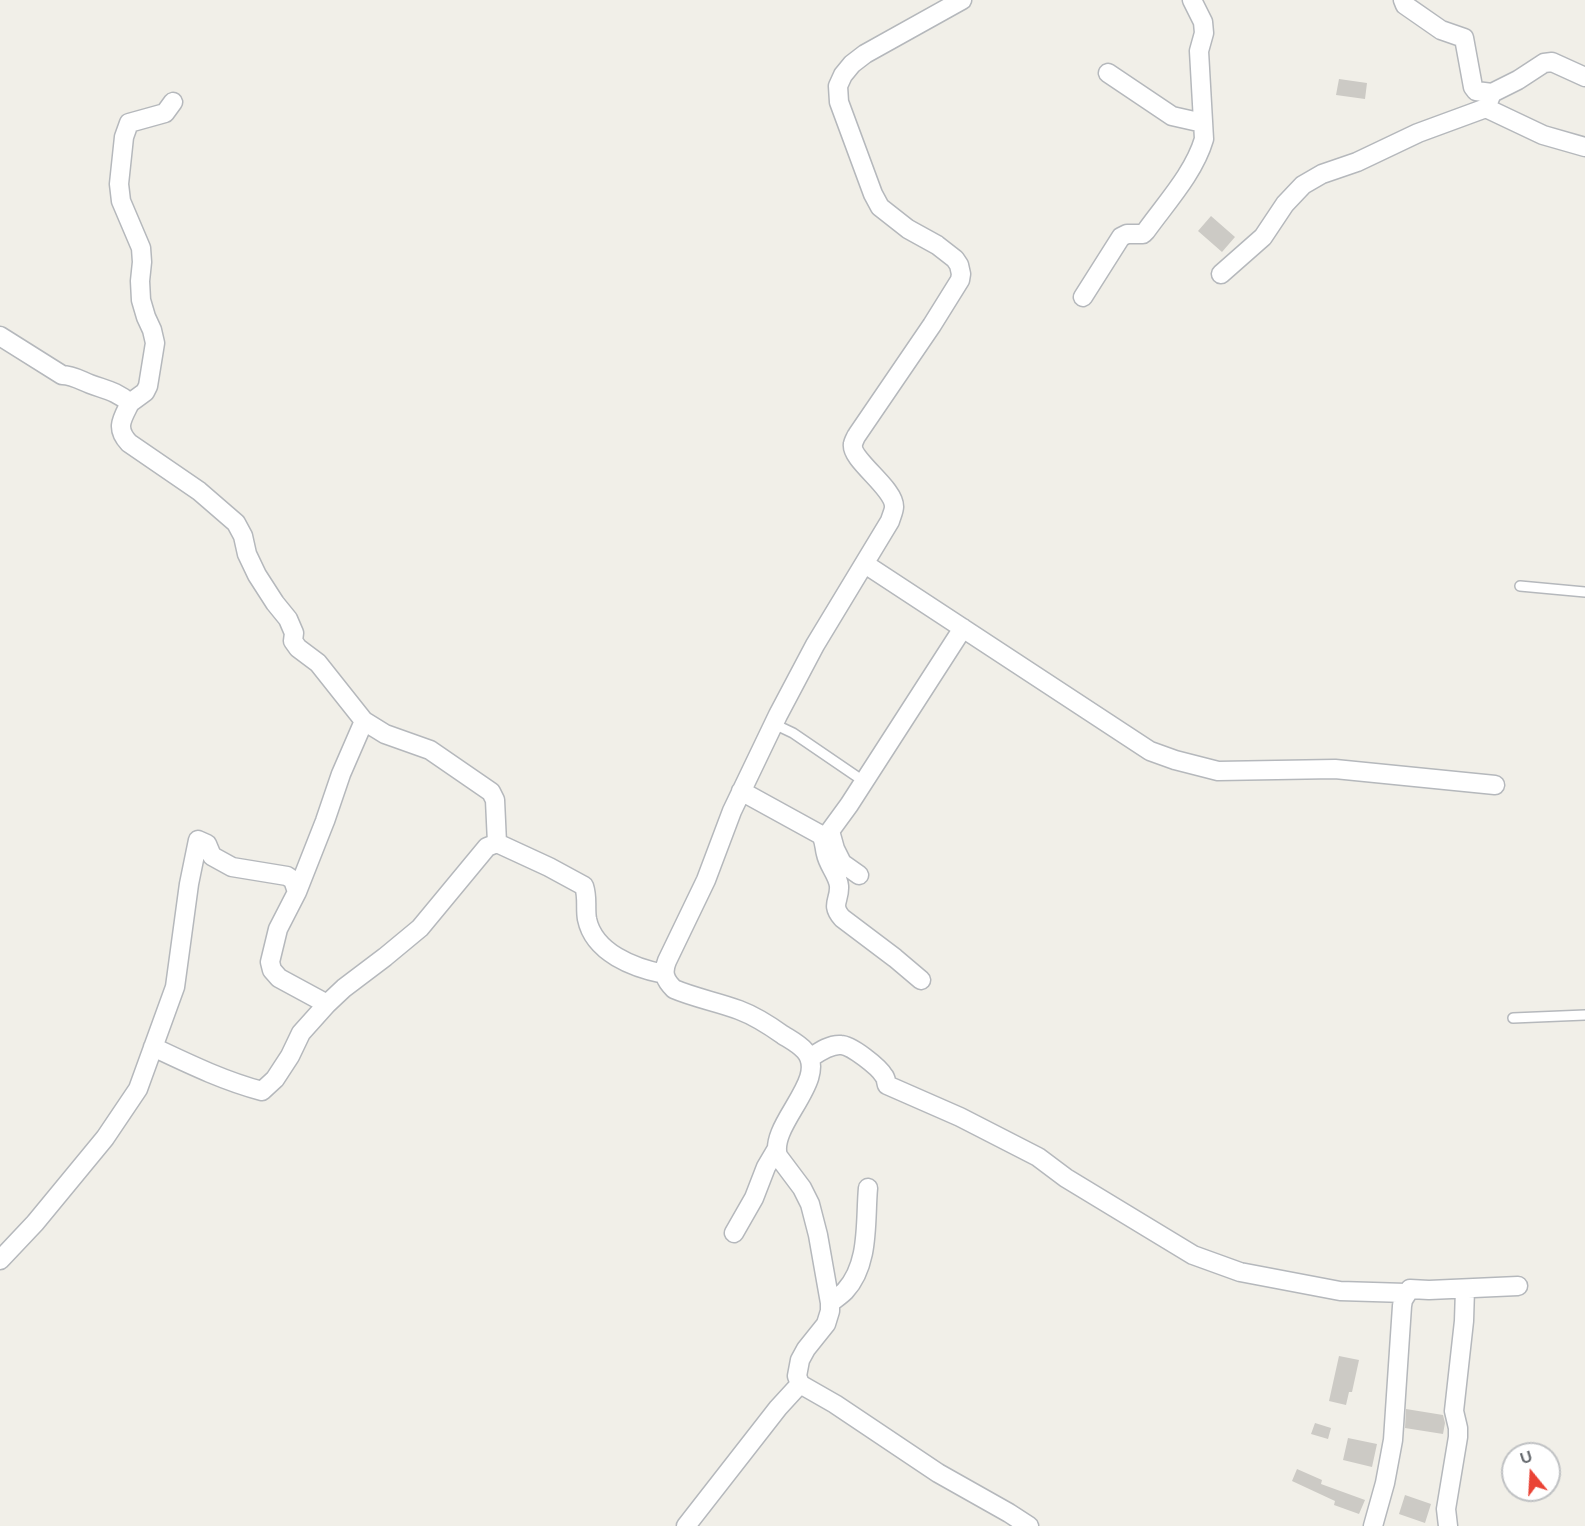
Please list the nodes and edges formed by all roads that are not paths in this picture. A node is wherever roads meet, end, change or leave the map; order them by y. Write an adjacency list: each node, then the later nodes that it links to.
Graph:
1 (962, 0): 14 (street)
2 (1192, 0): 8 (street)
3 (1403, 0): 6 (street)
4 (1108, 72): 8 (street)
5 (1585, 77): 6 (street)
6 (1489, 101): 9 (street); 10 (street)
7 (173, 102): 13 (street)
8 (1203, 123): 11 (street)
9 (1585, 147)
10 (1221, 274)
11 (1083, 297)
12 (0, 336): 13 (street)
13 (130, 403): 18 (street)
14 (865, 564): 17 (street); 19 (street)
15 (1520, 586): 16 (lane)
16 (1585, 592)
17 (963, 628): 21 (street); 24 (street)
18 (364, 721): 23 (street); 25 (street)
19 (778, 726): 20 (lane); 22 (street)
20 (856, 776)
21 (1495, 785)
22 (741, 791): 26 (street); 27 (street)
23 (497, 843): 26 (street); 28 (street)
24 (859, 876)
25 (297, 892): 28 (street); 31 (street)
26 (664, 974): 32 (street)
27 (921, 980)
28 (327, 1004): 31 (street)
29 (1585, 1015): 30 (lane)
30 (1513, 1018)
31 (153, 1047): 36 (street)
32 (810, 1059): 33 (street); 39 (street)
33 (776, 1150): 35 (street); 40 (street)
34 (868, 1188): 40 (street)
35 (734, 1233)
36 (0, 1260)
37 (1518, 1286): 38 (street)
38 (1465, 1289): 39 (street); 45 (street)
39 (1406, 1293): 44 (street)
40 (830, 1303): 41 (street)
41 (800, 1384): 42 (street); 43 (street)
42 (686, 1526)
43 (1029, 1526)
44 (1373, 1526)
45 (1448, 1526)

